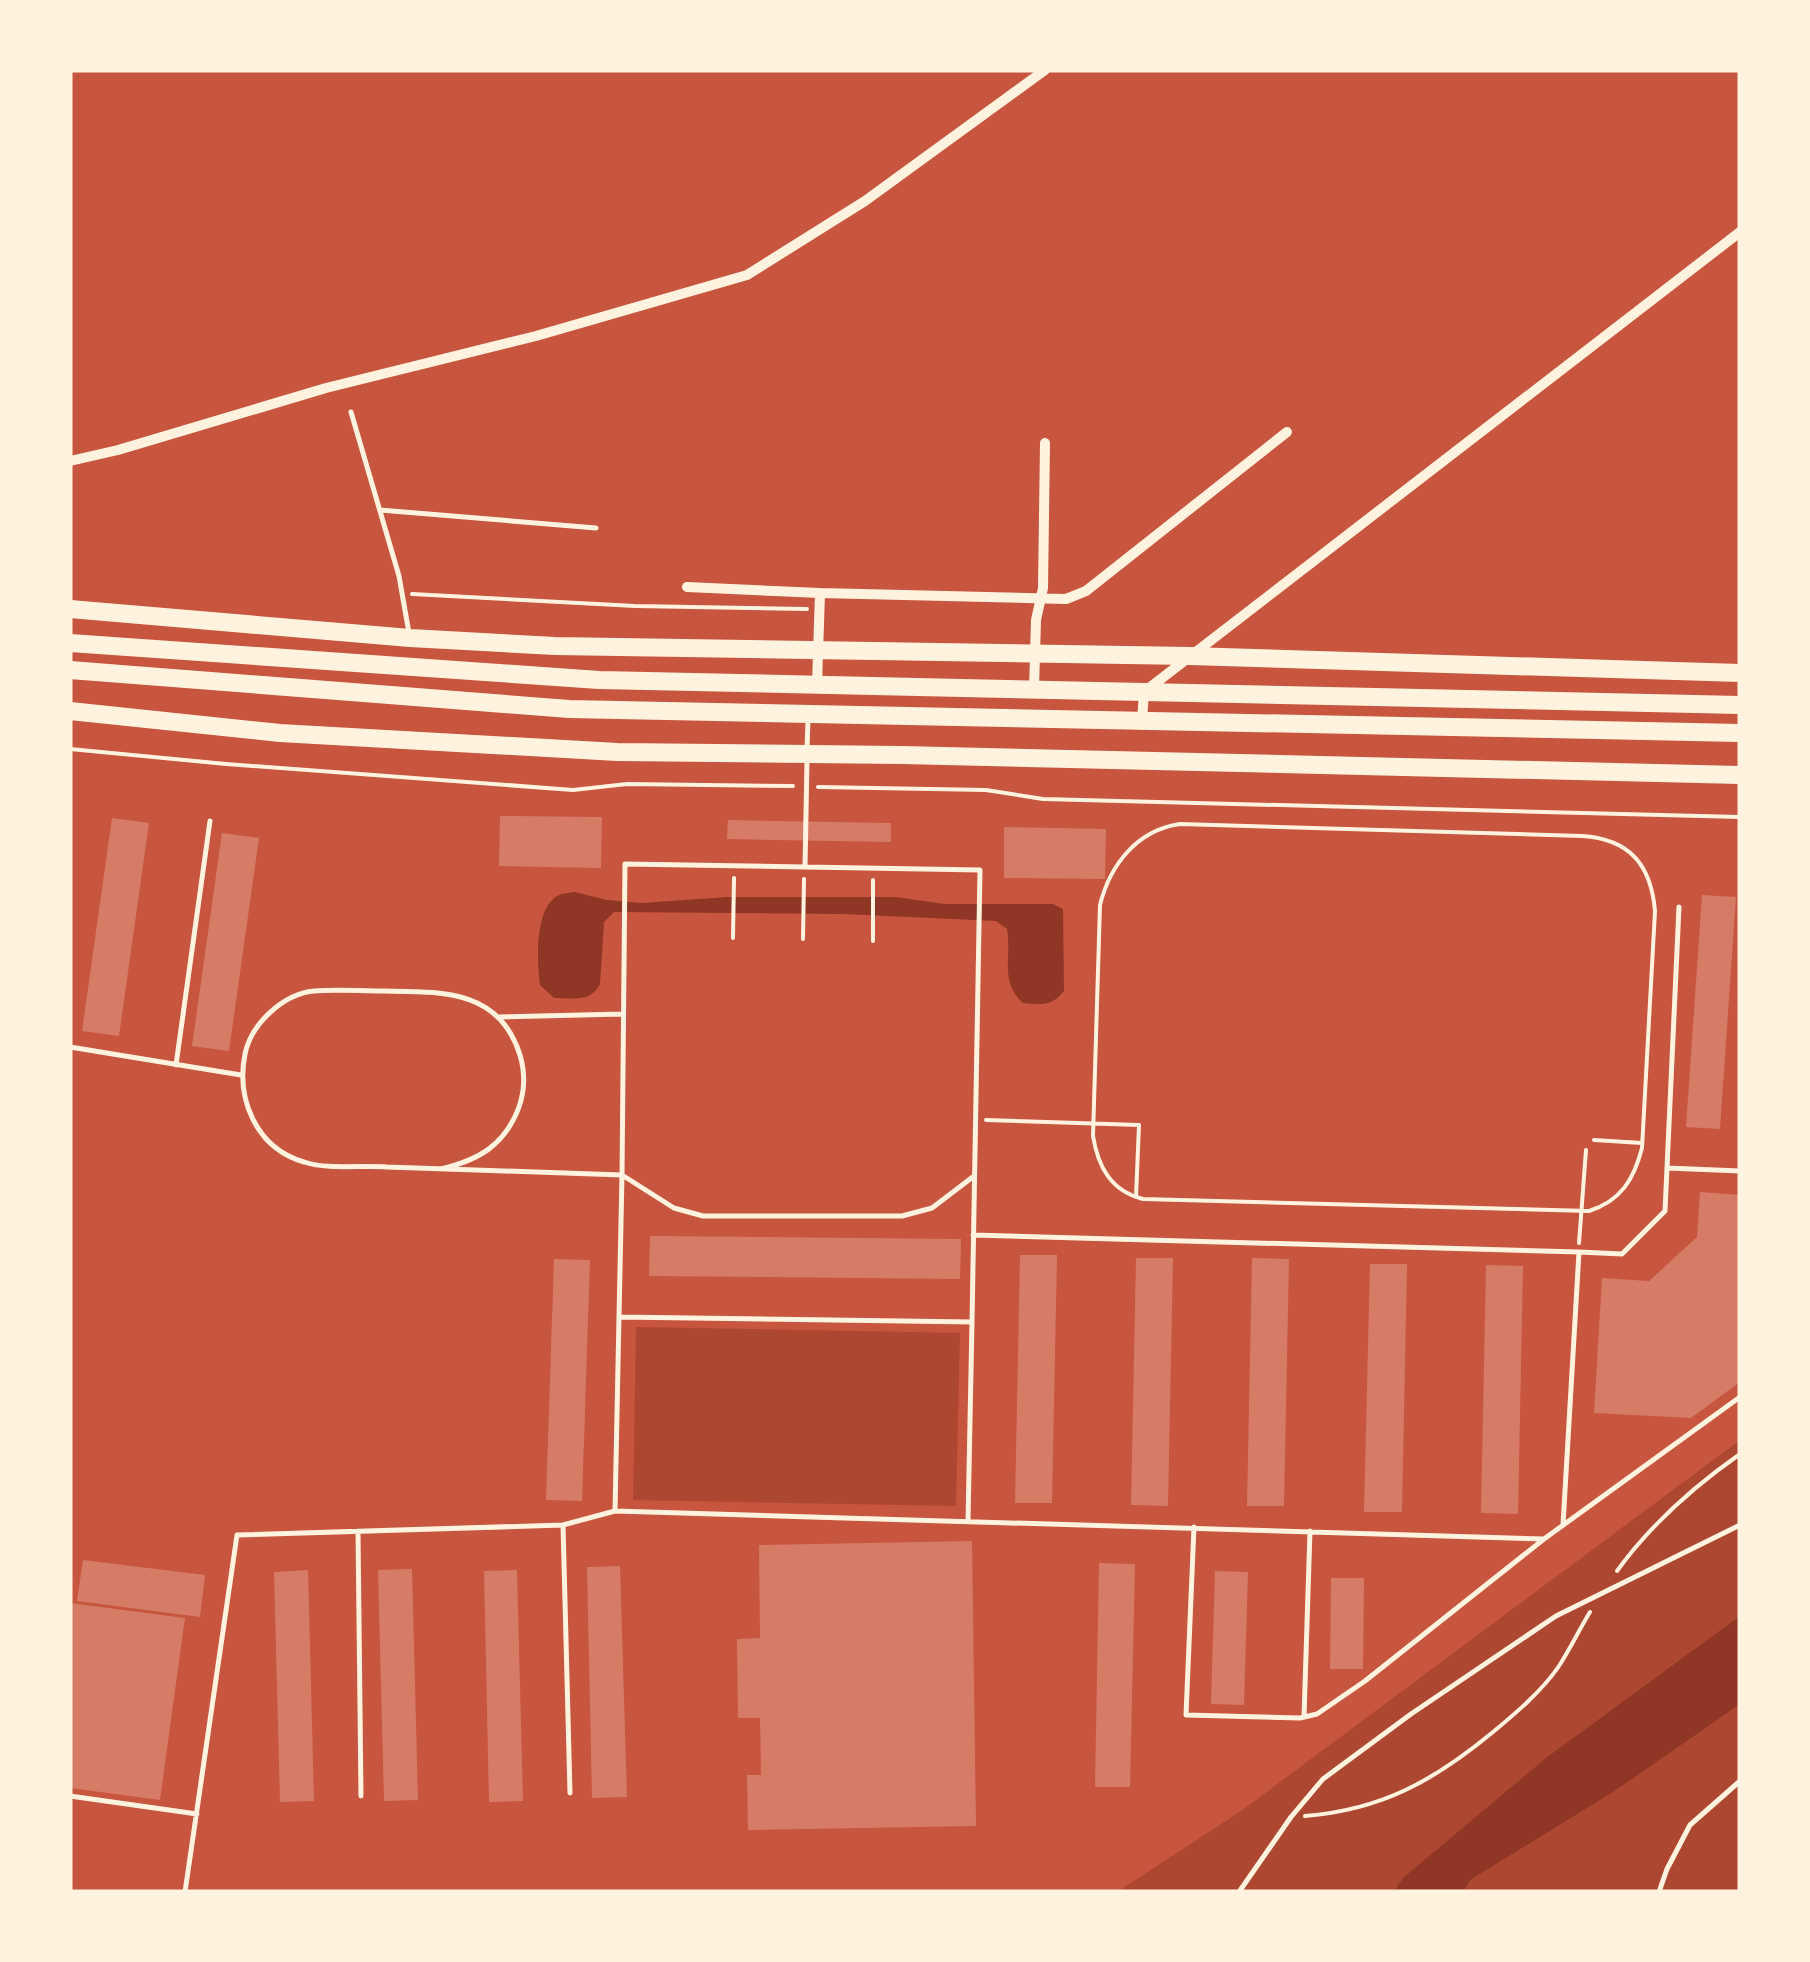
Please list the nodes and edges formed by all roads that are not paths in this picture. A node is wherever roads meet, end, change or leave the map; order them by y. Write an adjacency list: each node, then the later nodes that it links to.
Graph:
1 (1045, 70): 6 (street)
2 (1740, 232): 17 (street)
3 (351, 412): 7 (lane)
4 (1288, 432): 11 (street)
5 (1045, 443): 11 (street)
6 (70, 461)
7 (380, 510): 8 (lane); 13 (lane)
8 (596, 528)
9 (687, 588): 10 (street)
10 (820, 593): 11 (street); 15 (street)
11 (1041, 598): 16 (street)
12 (70, 609): 13 (main road)
13 (410, 638): 15 (main road); 18 (lane)
14 (70, 643): 18 (main road)
15 (818, 652): 16 (main road); 21 (street)
16 (1035, 656): 17 (main road); 22 (street)
17 (1189, 656): 20 (main road); 23 (street)
18 (408, 666): 21 (main road)
19 (70, 670): 26 (main road)
20 (1740, 672)
21 (817, 684): 22 (main road)
22 (1034, 689): 23 (main road)
23 (1144, 692): 24 (main road); 27 (street)
24 (1740, 705)
25 (70, 711): 29 (main road)
26 (808, 714): 27 (main road); 29 (lane)
27 (1142, 721): 28 (main road)
28 (1740, 732)
29 (807, 754): 30 (main road); 32 (lane)
30 (1740, 775)
31 (210, 821): 37 (lane)
32 (804, 867): 34 (lane); 43 (lane)
33 (1680, 907): 39 (lane)
34 (624, 1014): 35 (lane); 42 (lane)
35 (498, 1016): 38 (lane); 40 (lane)
36 (70, 1047): 37 (lane)
37 (176, 1064): 38 (lane)
38 (241, 1075): 40 (lane)
39 (1667, 1168): 41 (lane); 45 (lane)
40 (441, 1169): 42 (lane)
41 (1740, 1171)
42 (622, 1175): 43 (lane); 46 (lane)
43 (974, 1176): 44 (lane)
44 (973, 1235): 45 (lane); 47 (lane)
45 (1578, 1252): 52 (lane)
46 (619, 1317): 47 (lane); 49 (lane)
47 (972, 1322): 50 (lane)
48 (1740, 1397): 52 (lane)
49 (615, 1510): 50 (lane); 51 (lane)
50 (968, 1521): 54 (lane)
51 (563, 1525): 55 (lane); 60 (lane)
52 (1563, 1525): 57 (lane)
53 (1740, 1525): 65 (lane)
54 (1194, 1527): 56 (lane); 58 (lane)
55 (358, 1531): 62 (lane); 63 (lane)
56 (1310, 1532): 57 (lane); 58 (lane)
57 (1544, 1539): 58 (lane)
58 (1304, 1717)
59 (1740, 1781): 66 (lane)
60 (570, 1793)
61 (70, 1796): 63 (lane)
62 (361, 1796)
63 (196, 1814): 64 (lane)
64 (185, 1892)
65 (1239, 1892)
66 (1659, 1892)

